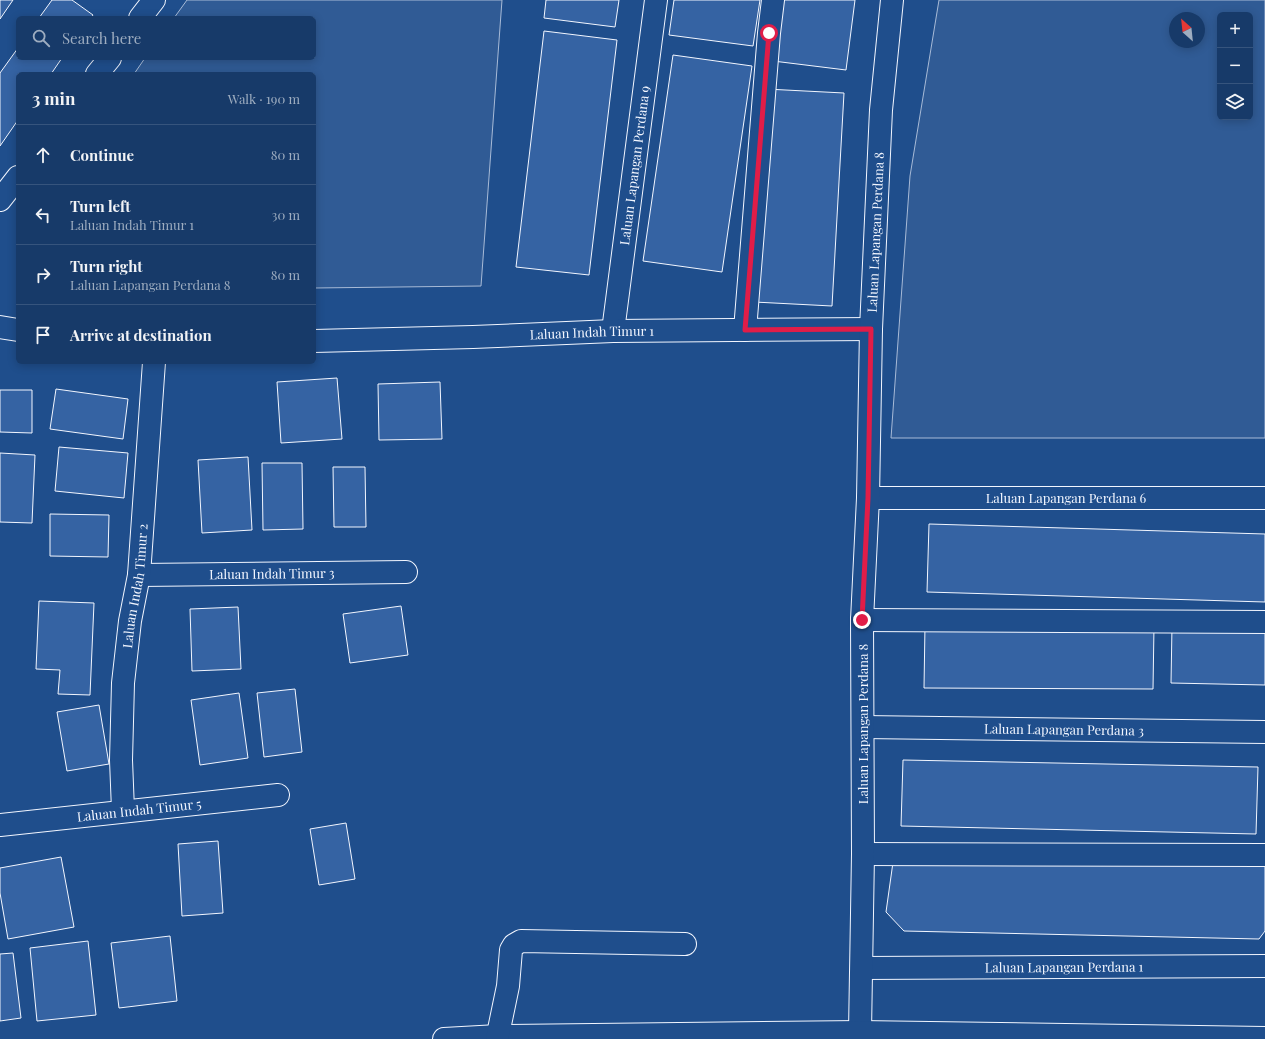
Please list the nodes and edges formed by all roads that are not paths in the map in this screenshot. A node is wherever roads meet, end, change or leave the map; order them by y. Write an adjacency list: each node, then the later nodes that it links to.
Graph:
1 (154, 0): 5 (street)
2 (656, 0): 14 (street, Laluan Lapangan Perdana 9)
3 (773, 0): 13 (street)
4 (892, 0): 11 (street, Laluan Lapangan Perdana 8)
5 (142, 16)
6 (108, 60): 7 (street)
7 (99, 72)
8 (16, 180): 9 (street)
9 (0, 200)
10 (0, 327): 12 (street)
11 (871, 329): 13 (street, Laluan Indah Timur 1); 17 (street, Laluan Lapangan Perdana 8)
12 (16, 330)
13 (745, 330): 14 (street, Laluan Indah Timur 1)
14 (613, 331): 15 (street, Laluan Indah Timur 1)
15 (316, 341)
16 (154, 364): 20 (street, Laluan Indah Timur 2)
17 (868, 498): 18 (street, Laluan Lapangan Perdana 6); 21 (street, Laluan Lapangan Perdana 8)
18 (1265, 498)
19 (406, 572): 20 (street, Laluan Indah Timur 3)
20 (139, 575): 26 (street, Laluan Indah Timur 2)
21 (862, 620): 22 (street); 23 (street, Laluan Lapangan Perdana 8)
22 (1265, 622)
23 (863, 727): 24 (street, Laluan Lapangan Perdana 3); 28 (street, Laluan Lapangan Perdana 8)
24 (1265, 732)
25 (278, 794): 26 (street, Laluan Indah Timur 5)
26 (123, 810): 27 (street, Laluan Indah Timur 5)
27 (0, 825)
28 (863, 854): 29 (street); 32 (street, Laluan Lapangan Perdana 8)
29 (1265, 855)
30 (685, 944): 34 (street)
31 (1265, 966): 32 (street, Laluan Lapangan Perdana 1)
32 (862, 968): 33 (street, Laluan Lapangan Perdana 8)
33 (860, 1032): 34 (street); 35 (street)
34 (498, 1038): 37 (street)
35 (1121, 1038): 36 (street)
36 (1265, 1038)
37 (444, 1039)

